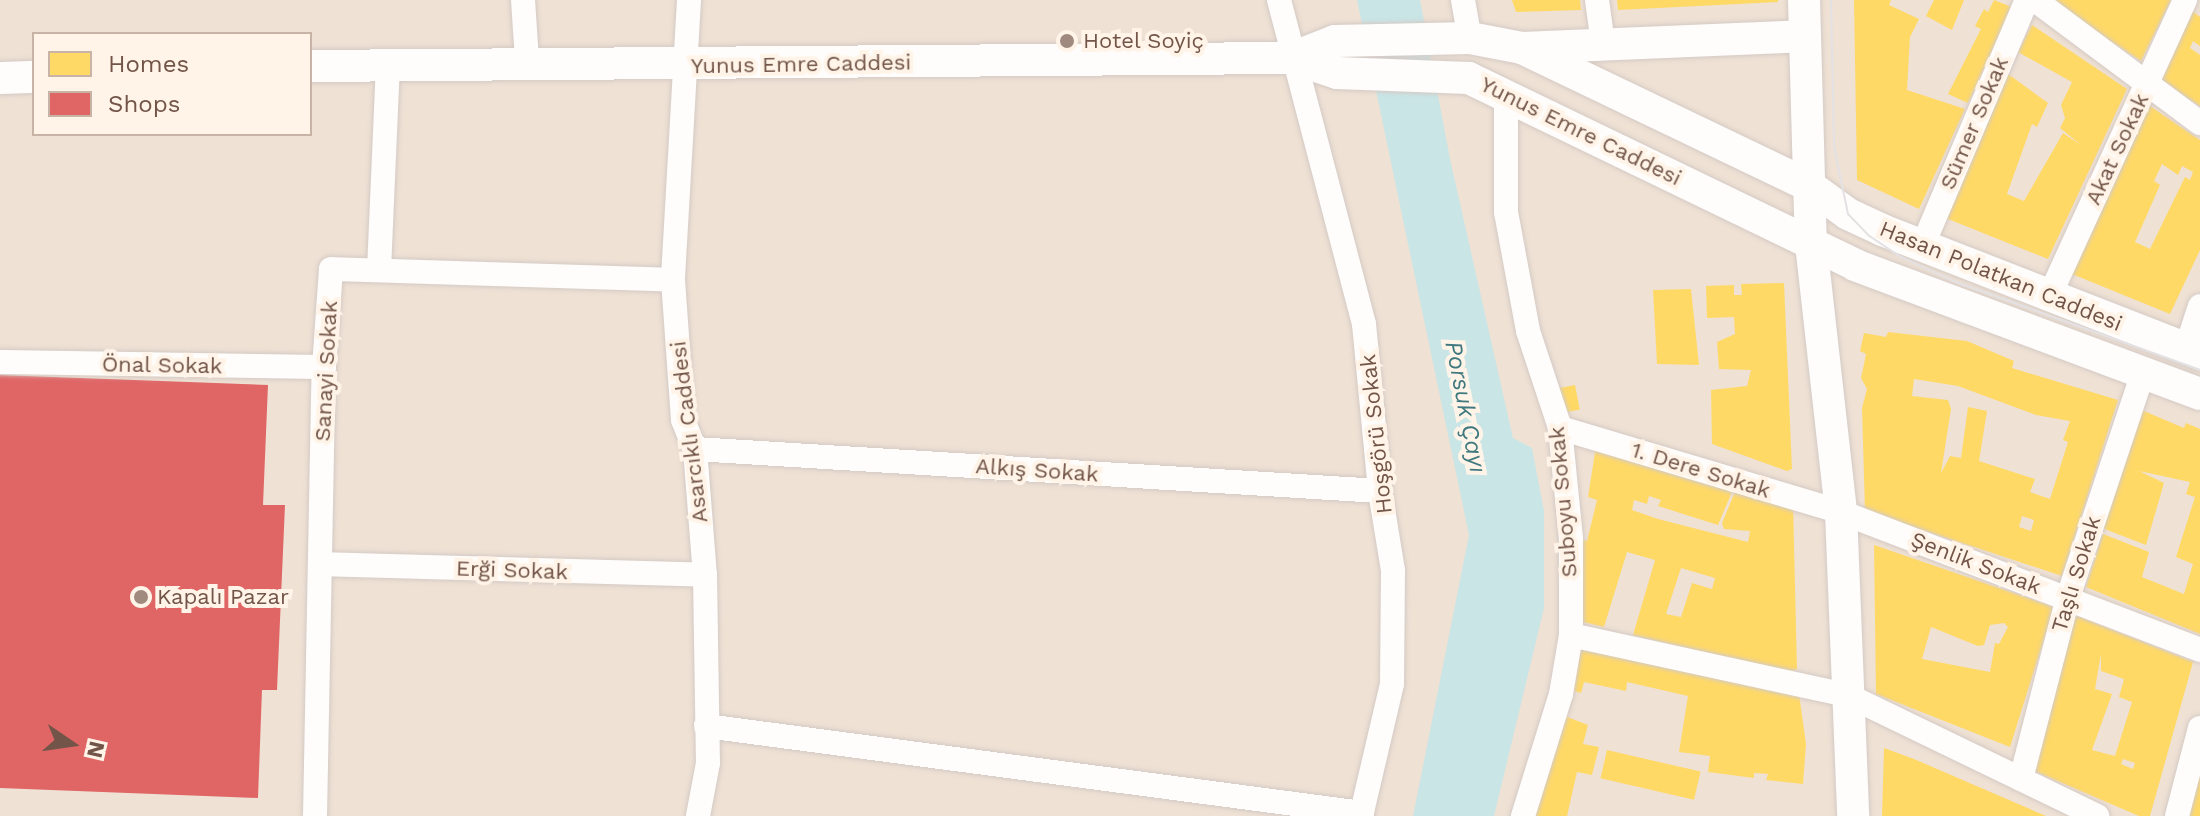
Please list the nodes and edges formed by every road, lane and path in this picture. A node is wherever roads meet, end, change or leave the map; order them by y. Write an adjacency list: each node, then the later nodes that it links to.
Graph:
1 (523, 0): 15 (street)
2 (689, 0): 17 (street, Asarcıklı Caddesi)
3 (1279, 0): 14 (street, Hoşgörü Sokak)
4 (1463, 0): 11 (street)
5 (1597, 0): 12 (street)
6 (1804, 0): 10 (main road)
7 (2027, 0): 26 (street, Sümer Sokak)
8 (2035, 0): 21 (street)
9 (2185, 0): 21 (street, Akat Sokak)
10 (1803, 36): 12 (main road, Yunus Emre Caddesi); 24 (main road)
11 (1470, 38): 13 (main road, Yunus Emre Caddesi); 14 (main road, Yunus Emre Caddesi)
12 (1603, 44): 13 (main road, Yunus Emre Caddesi)
13 (1522, 48): 24 (main road, Yunus Emre Caddesi)
14 (1292, 58): 17 (main road, Yunus Emre Caddesi); 22 (main road, Yunus Emre Caddesi); 38 (street, Hoşgörü Sokak)
15 (527, 61): 16 (main road, Yunus Emre Caddesi); 17 (main road, Yunus Emre Caddesi)
16 (388, 63): 18 (main road, Yunus Emre Caddesi); 27 (street)
17 (684, 65): 28 (street, Asarcıklı Caddesi)
18 (312, 66)
19 (32, 77): 20 (main road)
20 (0, 78)
21 (2147, 83): 23 (street); 29 (street, Akat Sokak)
22 (1506, 92): 25 (main road, Yunus Emre Caddesi); 36 (street, Suboyu Sokak)
23 (2200, 123)
24 (1808, 185): 25 (main road); 26 (main road, Hasan Polatkan Caddesi)
25 (1811, 244): 34 (main road, Yunus Emre Caddesi); 39 (main road)
26 (1922, 247): 29 (main road, Hasan Polatkan Caddesi)
27 (379, 270): 28 (street, Sanayi Sokak); 33 (street, Sanayi Sokak)
28 (673, 280): 37 (street, Asarcıklı Caddesi)
29 (2049, 297): 31 (main road, Hasan Polatkan Caddesi)
30 (2200, 306): 31 (street)
31 (2193, 352)
32 (0, 362): 33 (street, Önal Sokak)
33 (324, 367): 40 (street, Sanayi Sokak)
34 (2143, 373): 35 (main road, Yunus Emre Caddesi); 42 (street, Taşlı Sokak)
35 (2200, 394)
36 (1560, 428): 39 (street, 1. Dere Sokak); 43 (street, Suboyu Sokak)
37 (695, 449): 38 (street, Alkış Sokak); 41 (street, Asarcıklı Caddesi)
38 (1380, 491): 49 (street, Hoşgörü Sokak)
39 (1841, 512): 42 (street, Şenlik Sokak); 45 (main road)
40 (320, 564): 41 (street, Erği Sokak); 50 (street, Sanayi Sokak)
41 (705, 575): 46 (street, Asarcıklı Caddesi)
42 (2068, 597): 44 (street, Şenlik Sokak); 48 (street, Taşlı Sokak)
43 (1571, 635): 45 (street); 52 (street, Suboyu Sokak)
44 (2200, 650)
45 (1847, 695): 48 (street); 53 (main road)
46 (706, 726): 49 (street); 51 (street, Asarcıklı Caddesi)
47 (2200, 728): 55 (street)
48 (2021, 779): 54 (street)
49 (1362, 814)
50 (315, 816)
51 (698, 816)
52 (1523, 816)
53 (1853, 816)
54 (2097, 816)
55 (2177, 816)

